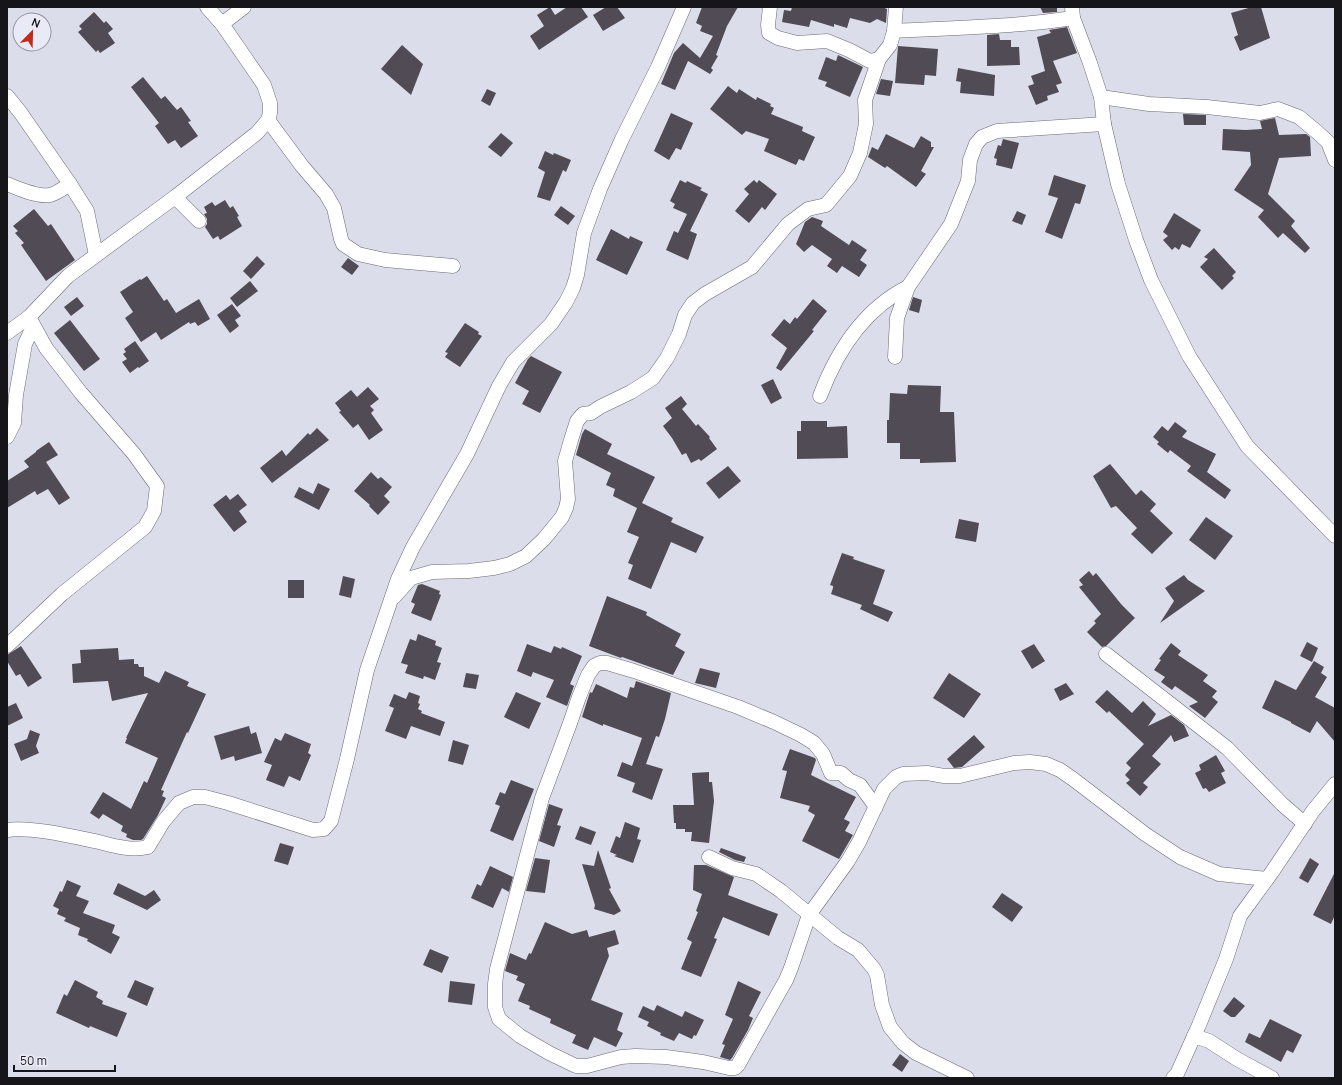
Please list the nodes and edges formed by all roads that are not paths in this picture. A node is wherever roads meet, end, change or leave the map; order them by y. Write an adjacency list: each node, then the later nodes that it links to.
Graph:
1 (207, 7): 7 (street)
2 (244, 7): 7 (street)
3 (684, 7): 29 (street)
4 (770, 7): 9 (street)
5 (896, 7): 8 (street)
6 (1072, 12): 8 (street); 11 (street)
7 (222, 24): 12 (street)
8 (894, 31): 9 (street)
9 (879, 59): 29 (street)
10 (7, 96): 16 (street)
11 (1101, 97): 13 (street); 14 (street)
12 (268, 120): 17 (street); 20 (street)
13 (1104, 124): 21 (street); 28 (street)
14 (1335, 160)
15 (7, 184): 16 (street)
16 (70, 184): 19 (street)
17 (175, 198): 18 (street); 19 (street)
18 (199, 221)
19 (96, 255): 22 (street)
20 (453, 266)
21 (908, 287): 24 (street); 26 (street)
22 (31, 322): 23 (street); 25 (street); 30 (street)
23 (7, 333)
24 (895, 357)
25 (12, 391): 27 (street)
26 (820, 396)
27 (7, 437)
28 (1335, 536)
29 (389, 603): 35 (street)
30 (7, 646)
31 (1106, 654): 34 (street)
32 (1335, 784): 34 (street)
33 (876, 807): 37 (street); 38 (street); 38 (street)
34 (1305, 824): 37 (street)
35 (7, 830)
36 (709, 857): 38 (street)
37 (1267, 879): 39 (street)
38 (809, 915): 40 (street)
39 (1194, 1036): 41 (street); 42 (street)
40 (967, 1078)
41 (1173, 1078)
42 (1272, 1078)

